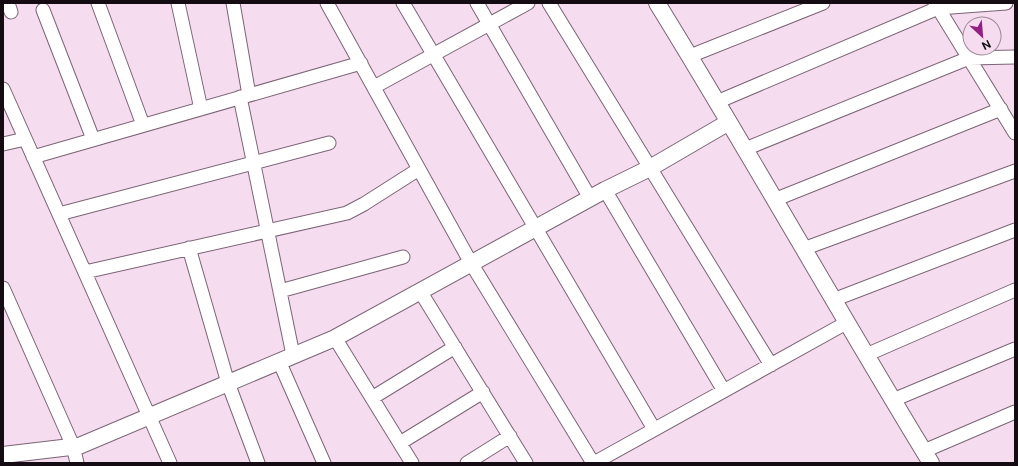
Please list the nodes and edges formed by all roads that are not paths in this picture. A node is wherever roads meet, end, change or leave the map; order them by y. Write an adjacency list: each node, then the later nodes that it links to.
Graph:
1 (98, 3): 27 (street)
2 (178, 3): 24 (street)
3 (233, 3): 22 (street)
4 (327, 3): 19 (street)
5 (403, 3): 15 (street)
6 (476, 3): 14 (street)
7 (528, 3): 14 (street)
8 (549, 3): 37 (street)
9 (822, 3): 16 (street)
10 (1006, 3): 12 (street)
11 (661, 4): 16 (street)
12 (937, 6): 18 (street); 23 (street)
13 (43, 10): 30 (street)
14 (489, 24): 15 (street); 40 (street)
15 (433, 55): 20 (street); 43 (street)
16 (690, 56): 23 (street)
17 (1015, 57): 18 (street)
18 (969, 58): 25 (street); 33 (street)
19 (361, 63): 20 (street); 22 (street)
20 (374, 87): 36 (street)
21 (3, 89): 29 (street)
22 (245, 96): 24 (street); 35 (street)
23 (717, 102): 26 (street)
24 (201, 109): 27 (street)
25 (1001, 110): 28 (street); 41 (street)
26 (729, 122): 33 (street); 37 (street)
27 (143, 125): 30 (street)
28 (1015, 133)
29 (25, 139): 32 (street); 34 (street)
30 (94, 139): 34 (street)
31 (329, 143): 35 (street)
32 (3, 144)
33 (745, 149): 41 (street)
34 (33, 157): 42 (street)
35 (254, 163): 42 (street); 45 (street)
36 (419, 168): 45 (street); 49 (street)
37 (650, 168): 39 (street); 62 (street)
38 (1015, 171): 47 (street)
39 (605, 190): 40 (street); 64 (street)
40 (590, 198): 43 (street)
41 (774, 200): 47 (street)
42 (59, 214): 50 (street)
43 (536, 228): 49 (street); 70 (street)
44 (1015, 230): 55 (street)
45 (268, 231): 46 (street); 53 (street)
46 (189, 248): 50 (street); 63 (street)
47 (803, 249): 55 (street)
48 (403, 257): 53 (street)
49 (471, 263): 54 (street); 83 (street)
50 (85, 272): 69 (street)
51 (3, 288): 73 (street)
52 (1015, 290): 60 (street)
53 (280, 291): 61 (street)
54 (420, 291): 57 (street); 58 (street)
55 (833, 300): 56 (street)
56 (846, 323): 60 (street); 62 (street)
57 (335, 338): 61 (street); 66 (street)
58 (455, 347): 65 (street); 66 (street)
59 (1015, 349): 67 (street)
60 (866, 355): 67 (street)
61 (286, 358): 63 (street); 79 (street)
62 (771, 365): 64 (street)
63 (228, 383): 69 (street); 78 (street)
64 (724, 390): 70 (street)
65 (483, 392): 71 (street); 72 (street)
66 (372, 398): 72 (street)
67 (893, 400): 75 (street)
68 (1015, 412): 75 (street)
69 (149, 416): 73 (street); 77 (street)
70 (654, 430): 83 (street)
71 (510, 436): 81 (street); 82 (street)
72 (400, 443): 80 (street)
73 (73, 446): 74 (street); 76 (street)
74 (3, 455)
75 (927, 457)
76 (77, 463)
77 (170, 463)
78 (258, 463)
79 (324, 463)
80 (412, 463)
81 (467, 463)
82 (526, 463)
83 (594, 463)

